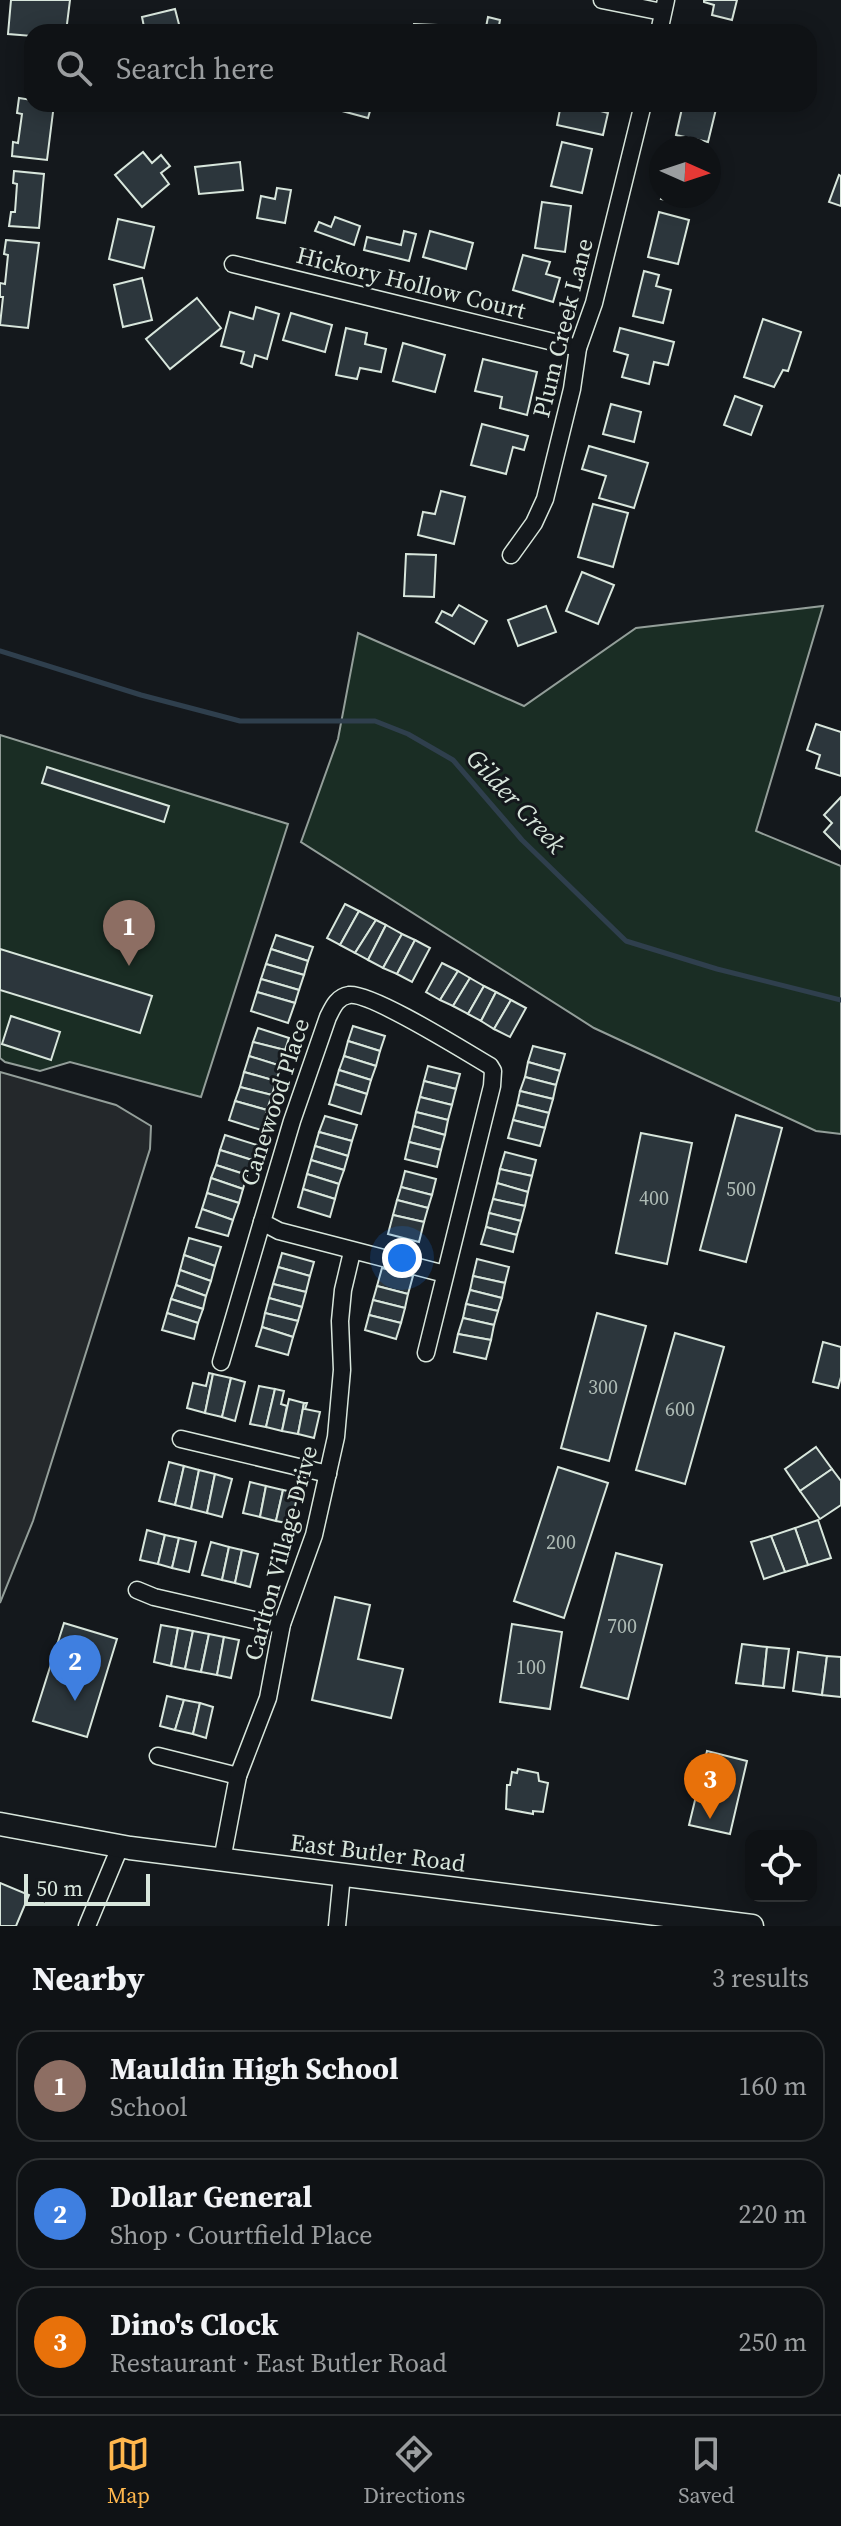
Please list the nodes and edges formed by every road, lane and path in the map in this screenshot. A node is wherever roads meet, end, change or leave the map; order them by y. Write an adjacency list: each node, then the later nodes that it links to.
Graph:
1 (602, 0): 2 (street)
2 (664, 6)
3 (641, 112): 5 (street, Plum Creek Lane)
4 (233, 264): 5 (street, Hickory Hollow Court)
5 (578, 348): 6 (street, Plum Creek Lane)
6 (511, 555)
7 (262, 1222): 8 (street, Canewood Place); 9 (street, Canewood Place); 11 (street, Canewood Place)
8 (352, 1252): 9 (street, Canewood Place); 13 (street, Carlton Village Drive)
9 (445, 1274): 10 (street, Canewood Place)
10 (426, 1353)
11 (221, 1362)
12 (181, 1439): 13 (street)
13 (328, 1474): 15 (street, Carlton Village Drive)
14 (137, 1590): 15 (street)
15 (282, 1624): 17 (street, Carlton Village Drive)
16 (158, 1756): 17 (street)
17 (238, 1776): 20 (street, Carlton Village Drive)
18 (0, 1824): 19 (main road, East Butler Road)
19 (120, 1847): 20 (main road, East Butler Road); 22 (street)
20 (222, 1860): 21 (main road, East Butler Road)
21 (342, 1875): 23 (street); 24 (main road, East Butler Road)
22 (87, 1926)
23 (337, 1926)
24 (752, 1926)

